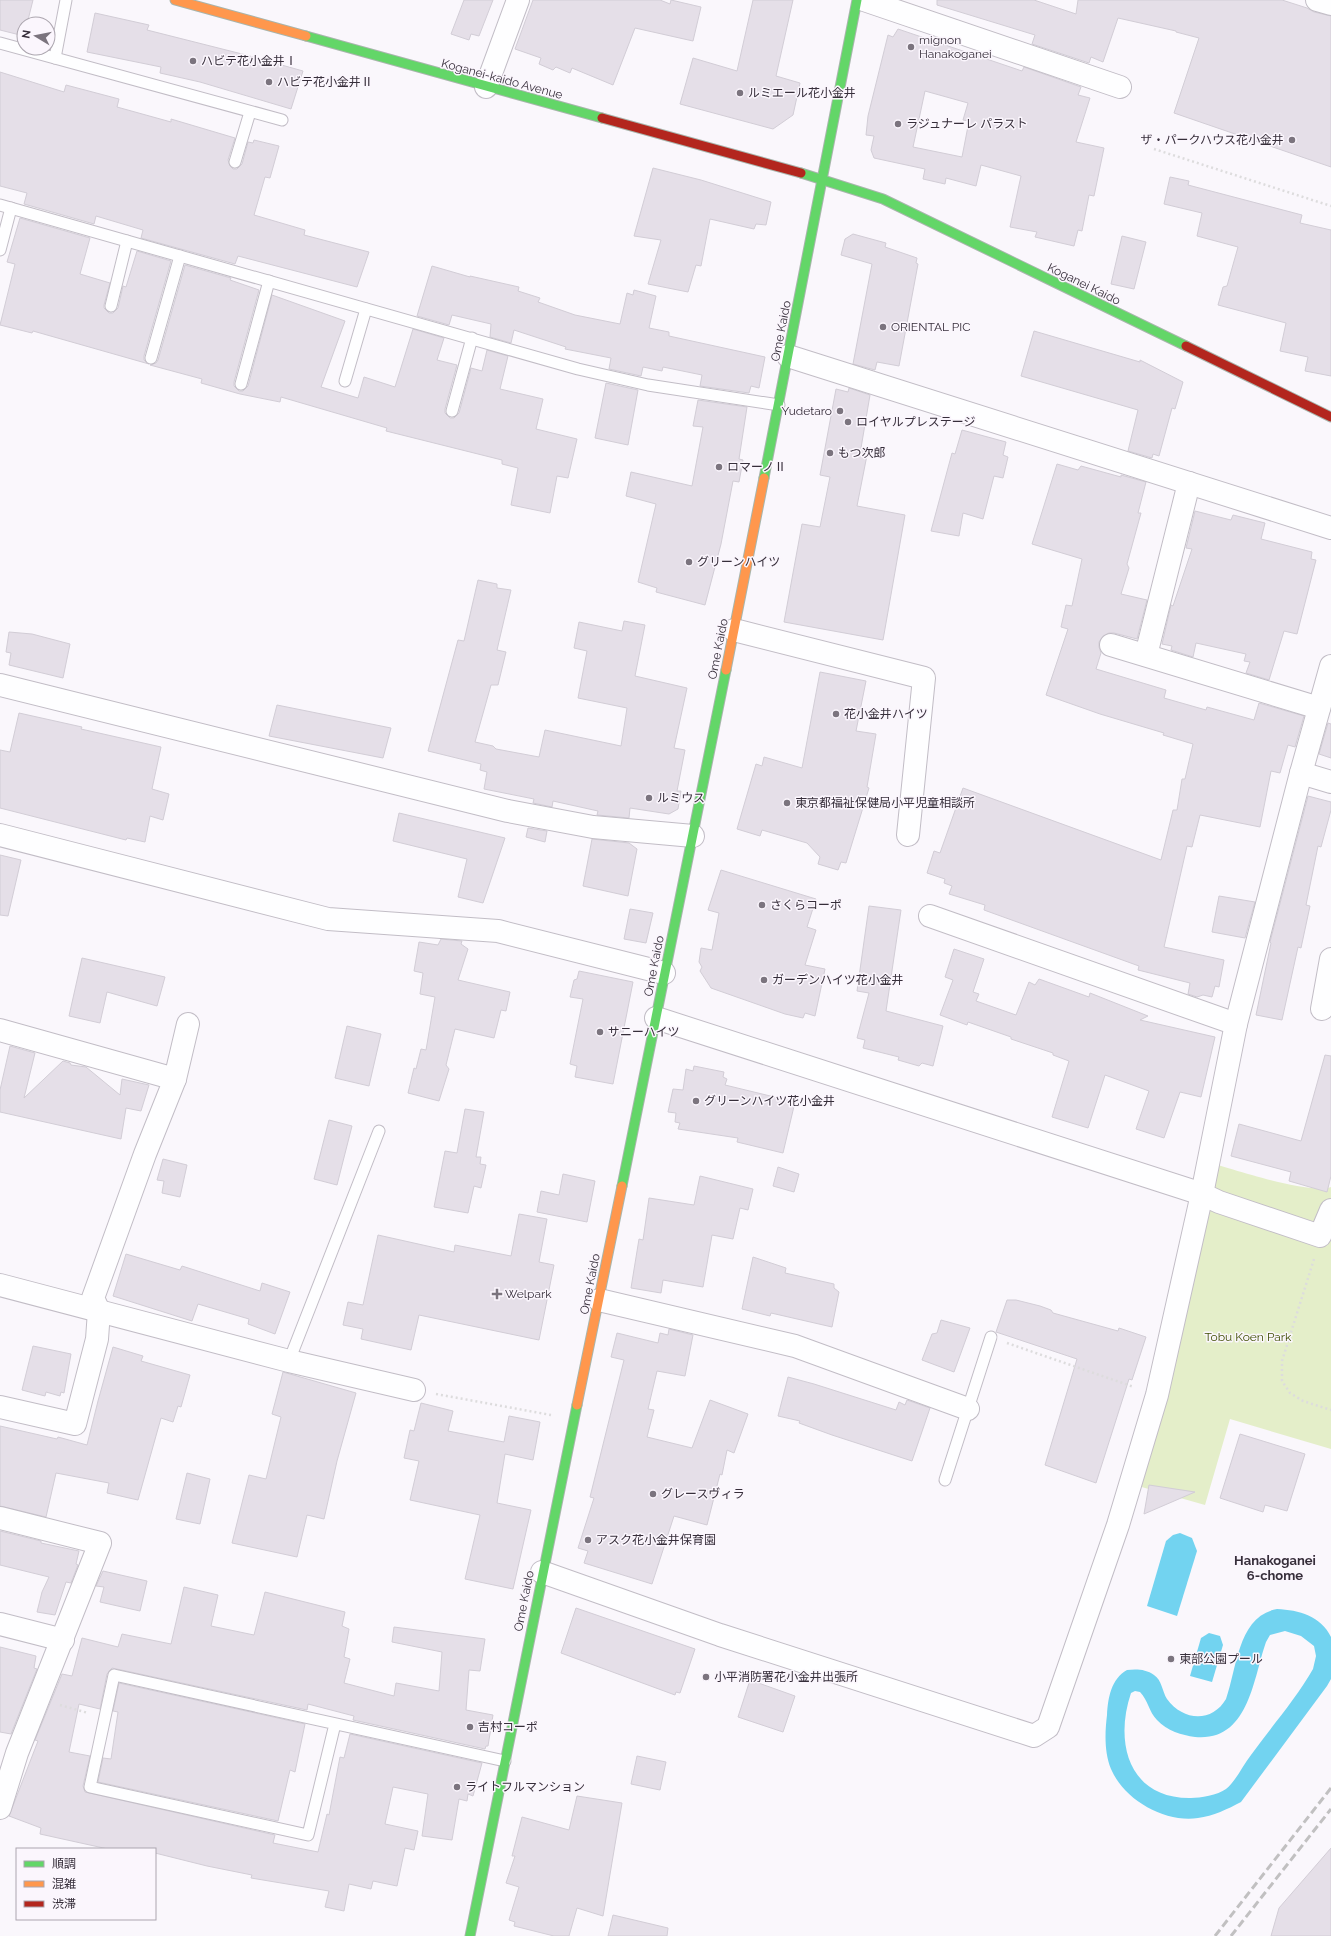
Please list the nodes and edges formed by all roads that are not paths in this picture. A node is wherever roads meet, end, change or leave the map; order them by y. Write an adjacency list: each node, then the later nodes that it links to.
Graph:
1 (66, 0): 9 (lane)
2 (175, 0): 10 (main road, Koganei-kaido Avenue)
3 (518, 0): 10 (street)
4 (857, 0): 15 (main road, Ome Kaido)
5 (864, 0): 11 (street)
6 (1317, 0): 7 (street)
7 (1331, 4)
8 (0, 43): 9 (lane)
9 (55, 58): 12 (lane)
10 (486, 87): 15 (main road, Koganei-kaido Avenue)
11 (1120, 87)
12 (250, 112): 13 (lane); 14 (lane)
13 (282, 120)
14 (235, 162)
15 (823, 179): 24 (main road, Ome Kaido); 30 (main road, Koganei Kaido)
16 (5, 207): 17 (lane); 18 (lane)
17 (127, 241): 19 (lane); 21 (lane)
18 (0, 250)
19 (180, 256): 20 (lane); 25 (lane)
20 (269, 281): 22 (lane); 27 (lane)
21 (111, 306)
22 (366, 309): 23 (lane); 26 (lane)
23 (472, 338): 28 (lane); 29 (lane)
24 (788, 356): 28 (main road, Ome Kaido); 31 (street)
25 (151, 358)
26 (345, 382)
27 (241, 384)
28 (779, 405): 33 (main road, Ome Kaido)
29 (452, 411)
30 (1331, 417)
31 (1189, 482): 32 (street); 35 (street)
32 (1331, 528)
33 (734, 630): 42 (main road, Ome Kaido); 43 (street)
34 (1111, 645): 35 (street)
35 (1146, 655): 38 (street)
36 (1331, 666): 38 (street)
37 (0, 685): 42 (street)
38 (1319, 708): 39 (street)
39 (1301, 773): 40 (street); 50 (street)
40 (1331, 782)
41 (0, 835): 46 (street)
42 (693, 836): 46 (main road, Ome Kaido)
43 (908, 836)
44 (930, 916): 50 (street)
45 (1331, 959): 47 (street)
46 (664, 973): 48 (main road, Ome Kaido)
47 (1322, 1010)
48 (656, 1018): 54 (street); 57 (main road, Ome Kaido)
49 (188, 1024): 52 (street)
50 (1236, 1024): 54 (street)
51 (0, 1030): 52 (street)
52 (175, 1079): 58 (street)
53 (379, 1131): 60 (lane)
54 (1202, 1194): 55 (street); 66 (street)
55 (1331, 1210)
56 (0, 1285): 58 (street)
57 (599, 1300): 63 (street); 66 (main road, Ome Kaido)
58 (99, 1311): 60 (street); 62 (street)
59 (991, 1337): 63 (lane)
60 (289, 1360): 61 (street)
61 (414, 1390)
62 (0, 1407)
63 (968, 1409): 64 (lane)
64 (945, 1480)
65 (0, 1518): 68 (street)
66 (542, 1572): 71 (main road, Ome Kaido)
67 (0, 1624): 68 (street)
68 (63, 1640): 70 (street)
69 (335, 1724): 69 (lane); 71 (lane)
70 (8, 1750): 72 (street)
71 (505, 1761): 73 (main road, Ome Kaido)
72 (0, 1808)
73 (470, 1936)

